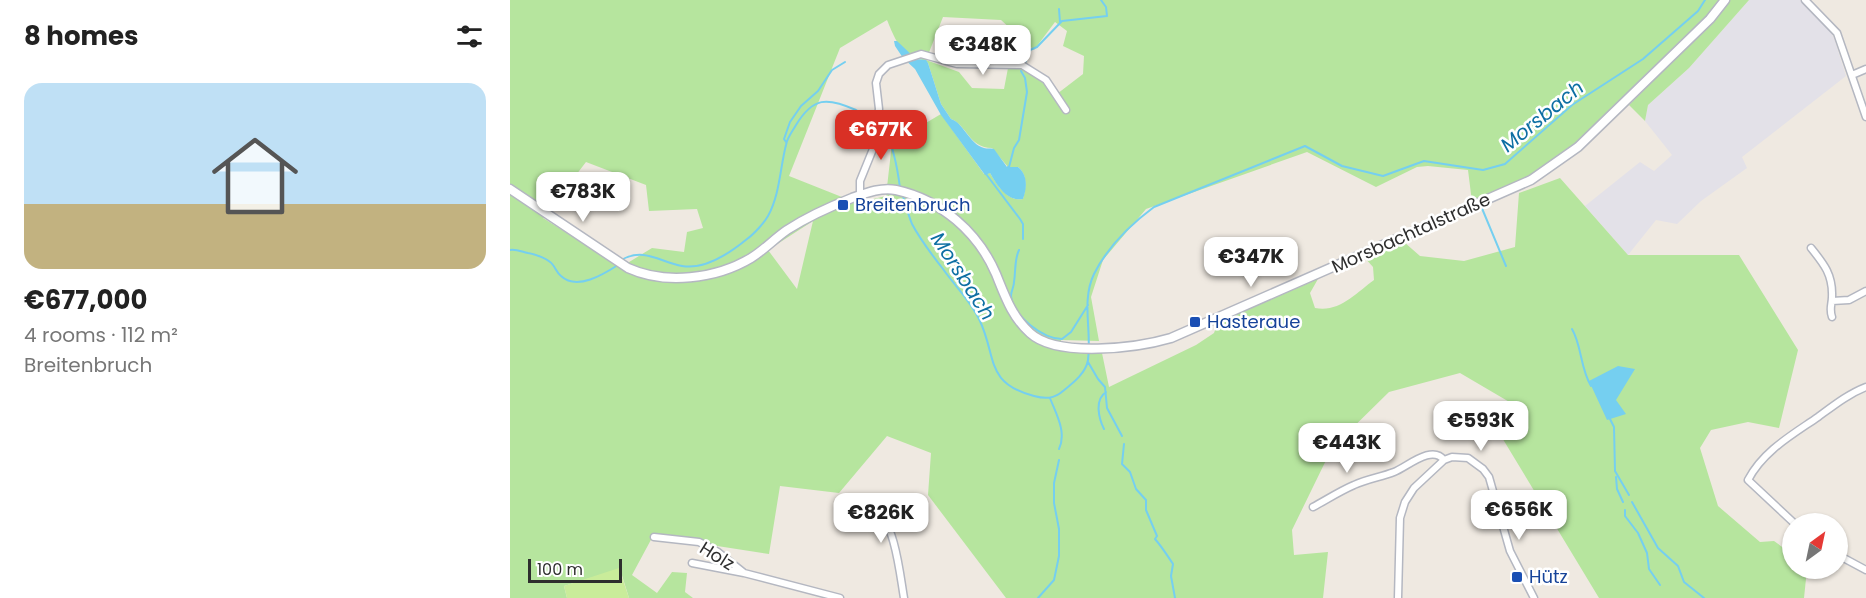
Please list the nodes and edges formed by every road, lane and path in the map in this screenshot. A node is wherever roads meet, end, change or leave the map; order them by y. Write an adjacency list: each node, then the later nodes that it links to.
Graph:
1 (1725, 0): 8 (main road, Morsbachtalstraße)
2 (1804, 0): 4 (street)
3 (1866, 69): 4 (street)
4 (1852, 75): 6 (street)
5 (1066, 110): 8 (street)
6 (1866, 117)
7 (510, 189): 8 (main road, Morsbachtalstraße)
8 (860, 195)
9 (1810, 248): 11 (street)
10 (1866, 291): 11 (street)
11 (1832, 301): 12 (street)
12 (1832, 316)
13 (1866, 387): 17 (street)
14 (1444, 460): 16 (street); 25 (street); 26 (street)
15 (843, 500): 24 (street)
16 (1313, 507)
17 (1785, 513)
18 (654, 537): 22 (street, Holz)
19 (1848, 560): 21 (street)
20 (692, 563): 22 (street, Holz)
21 (1866, 570)
22 (744, 573): 23 (street, Holz)
23 (840, 598)
24 (904, 598)
25 (1398, 598)
26 (1534, 598)

